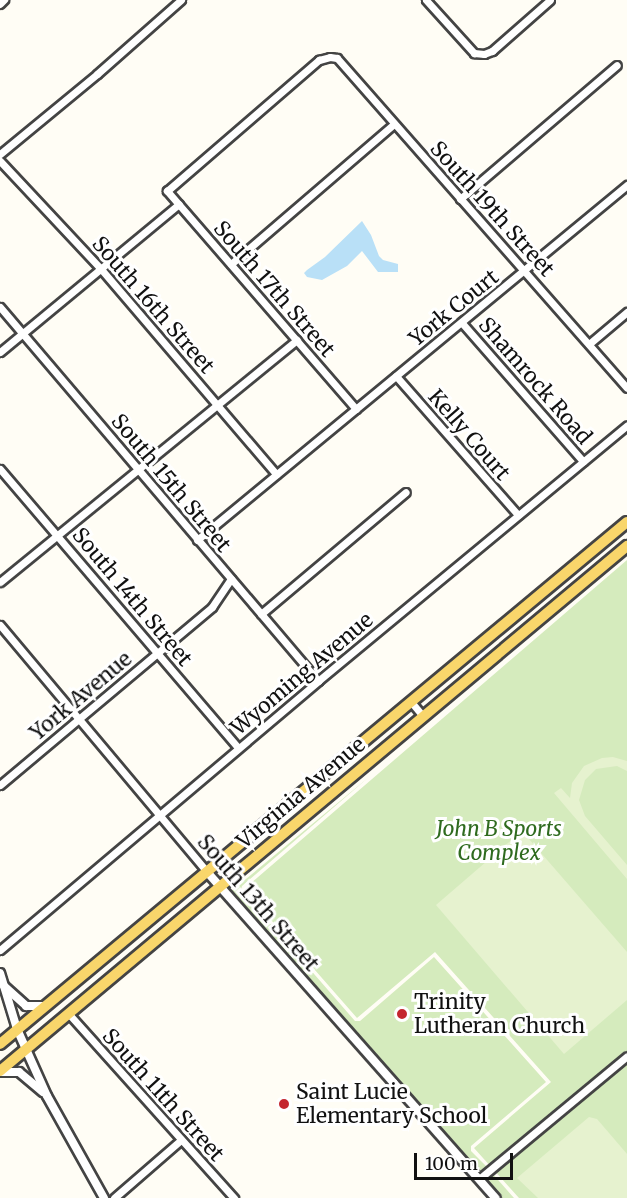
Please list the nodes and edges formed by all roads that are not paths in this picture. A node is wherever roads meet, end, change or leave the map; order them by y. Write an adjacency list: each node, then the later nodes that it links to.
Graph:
1 (4, 0): 5 (street)
2 (181, 0): 8 (street)
3 (426, 0): 4 (street)
4 (550, 0)
5 (0, 3)
6 (617, 65): 12 (street)
7 (394, 124): 11 (street, South 19th Street); 12 (street, South 19th Street); 14 (street)
8 (0, 154)
9 (0, 161): 15 (street, South 16th Street)
10 (627, 185): 16 (street, York Court)
11 (167, 191): 13 (street, South 17th Street)
12 (460, 199): 16 (street, South 19th Street)
13 (179, 204): 14 (street, South 17th Street); 15 (street)
14 (231, 264): 21 (street, South 17th Street)
15 (101, 269): 20 (street); 26 (street, South 16th Street)
16 (525, 271): 19 (street, York Court); 22 (street, South 19th Street)
17 (0, 306): 20 (street, South 15th Street)
18 (627, 312): 22 (street)
19 (462, 323): 24 (street, York Court); 29 (street, Shamrock Road)
20 (22, 334): 23 (street); 30 (street, South 15th Street)
21 (297, 340): 26 (street); 27 (street, South 17th Street)
22 (589, 344): 25 (street, South 19th Street)
23 (0, 352)
24 (396, 376): 27 (street, York Court); 34 (street, Kelly Court)
25 (627, 388)
26 (218, 405): 30 (street); 32 (street, South 16th Street)
27 (356, 409): 32 (street, York Court)
28 (627, 425): 29 (street, Wyoming Avenue)
29 (583, 461): 34 (street, Wyoming Avenue)
30 (138, 470): 36 (street); 37 (street, South 15th Street)
31 (1, 472): 36 (street, South 14th Street)
32 (276, 474): 37 (street, York Court)
33 (406, 492): 41 (street)
34 (518, 515): 44 (street, Wyoming Avenue)
35 (627, 522): 45 (main road, Virginia Avenue)
36 (58, 535): 40 (street); 43 (street, South 14th Street)
37 (196, 540): 39 (street, South 15th Street)
38 (627, 546): 46 (main road, Virginia Avenue)
39 (231, 579): 41 (street, South 15th Street); 43 (street, York Avenue)
40 (0, 582)
41 (261, 614): 44 (street, South 15th Street)
42 (0, 625): 47 (street, South 13th Street)
43 (158, 653): 47 (street, York Avenue); 48 (street, South 14th Street)
44 (318, 681): 48 (street, Wyoming Avenue)
45 (412, 703): 46 (street); 51 (main road, Virginia Avenue)
46 (423, 716): 52 (main road, Virginia Avenue)
47 (78, 720): 49 (street, York Avenue); 50 (street, South 13th Street)
48 (238, 748): 50 (street, Wyoming Avenue)
49 (0, 785)
50 (159, 816): 51 (street, South 13th Street); 53 (street, Wyoming Avenue)
51 (208, 873): 52 (street, South 13th Street); 56 (main road, Virginia Avenue)
52 (219, 887): 57 (main road, Virginia Avenue); 65 (street, South 13th Street)
53 (0, 950)
54 (0, 974): 55 (street)
55 (3, 984): 56 (street); 58 (street)
56 (46, 1006): 58 (main road, Virginia Avenue)
57 (68, 1013): 60 (main road, Virginia Avenue); 64 (street, South 11th Street)
58 (17, 1029): 59 (main road, Virginia Avenue); 60 (street)
59 (0, 1044)
60 (26, 1048): 62 (main road, Virginia Avenue); 63 (street)
61 (627, 1056): 65 (street)
62 (0, 1071): 63 (street)
63 (47, 1096): 66 (street)
64 (181, 1140): 67 (street); 68 (street, South 11th Street)
65 (479, 1179): 69 (street, South 13th Street)
66 (104, 1198)
67 (114, 1198)
68 (234, 1198)
69 (496, 1198)

